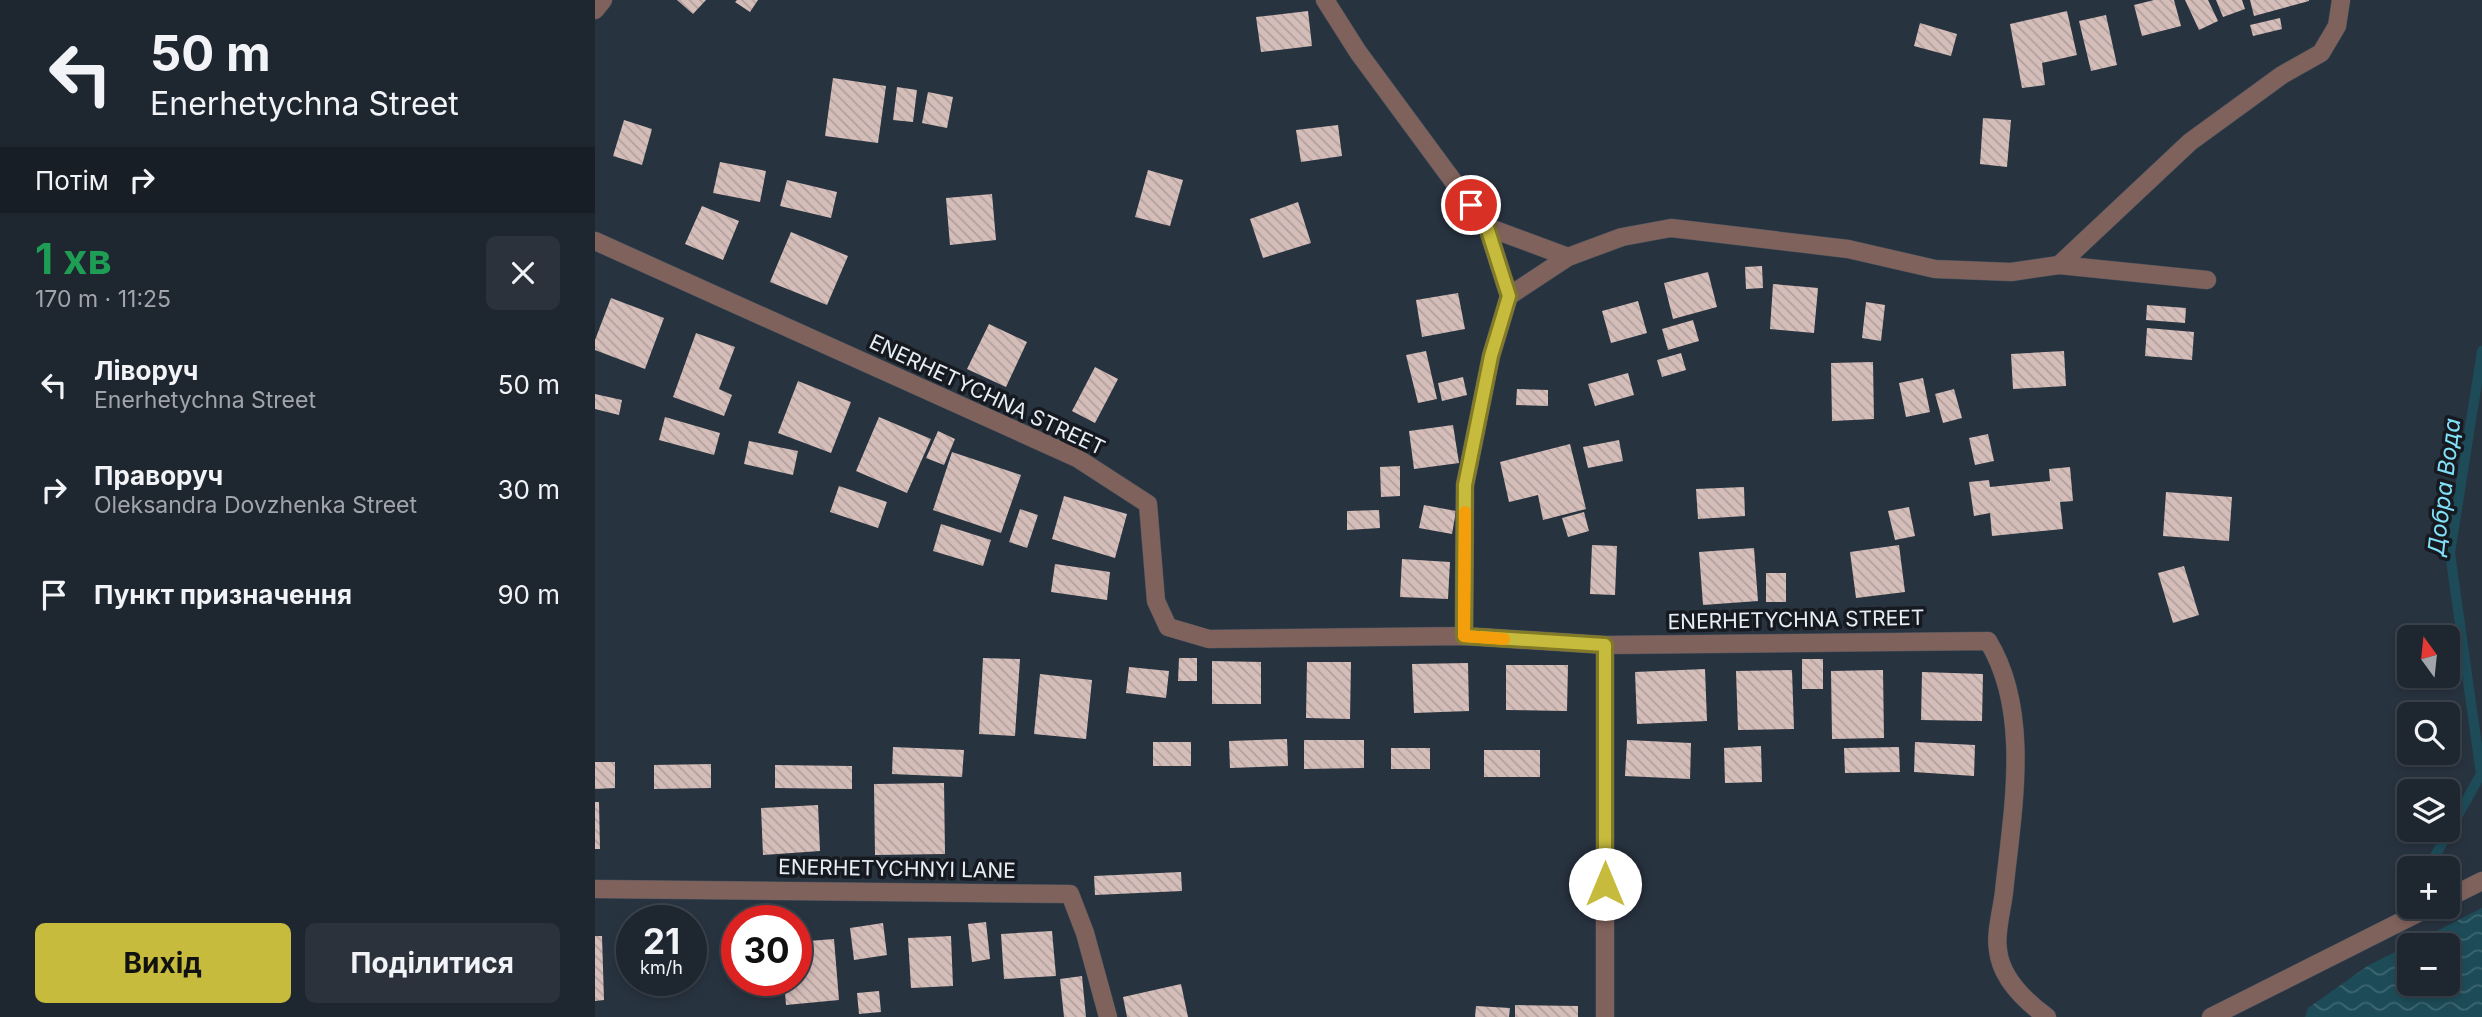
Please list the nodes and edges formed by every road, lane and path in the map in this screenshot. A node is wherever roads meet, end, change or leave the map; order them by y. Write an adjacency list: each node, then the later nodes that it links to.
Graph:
1 (603, 0): 4 (street)
2 (1325, 0): 5 (street)
3 (2341, 0): 8 (street)
4 (595, 10)
5 (1487, 227): 7 (street); 10 (street)
6 (595, 241): 11 (street, ENERHETYCHNA STREET)
7 (1568, 257): 8 (street); 10 (street)
8 (2059, 265): 9 (street)
9 (2207, 280)
10 (1509, 296): 11 (street)
11 (1464, 636): 12 (street, ENERHETYCHNA STREET)
12 (1605, 645): 18 (street); 19 (street, ENERHETYCHNA STREET)
13 (2482, 881): 15 (street)
14 (595, 889): 17 (street, ENERHETYCHNYI LANE)
15 (2460, 892)
16 (2406, 919): 20 (street)
17 (1108, 1017)
18 (1605, 1017)
19 (2047, 1017)
20 (2211, 1017)

